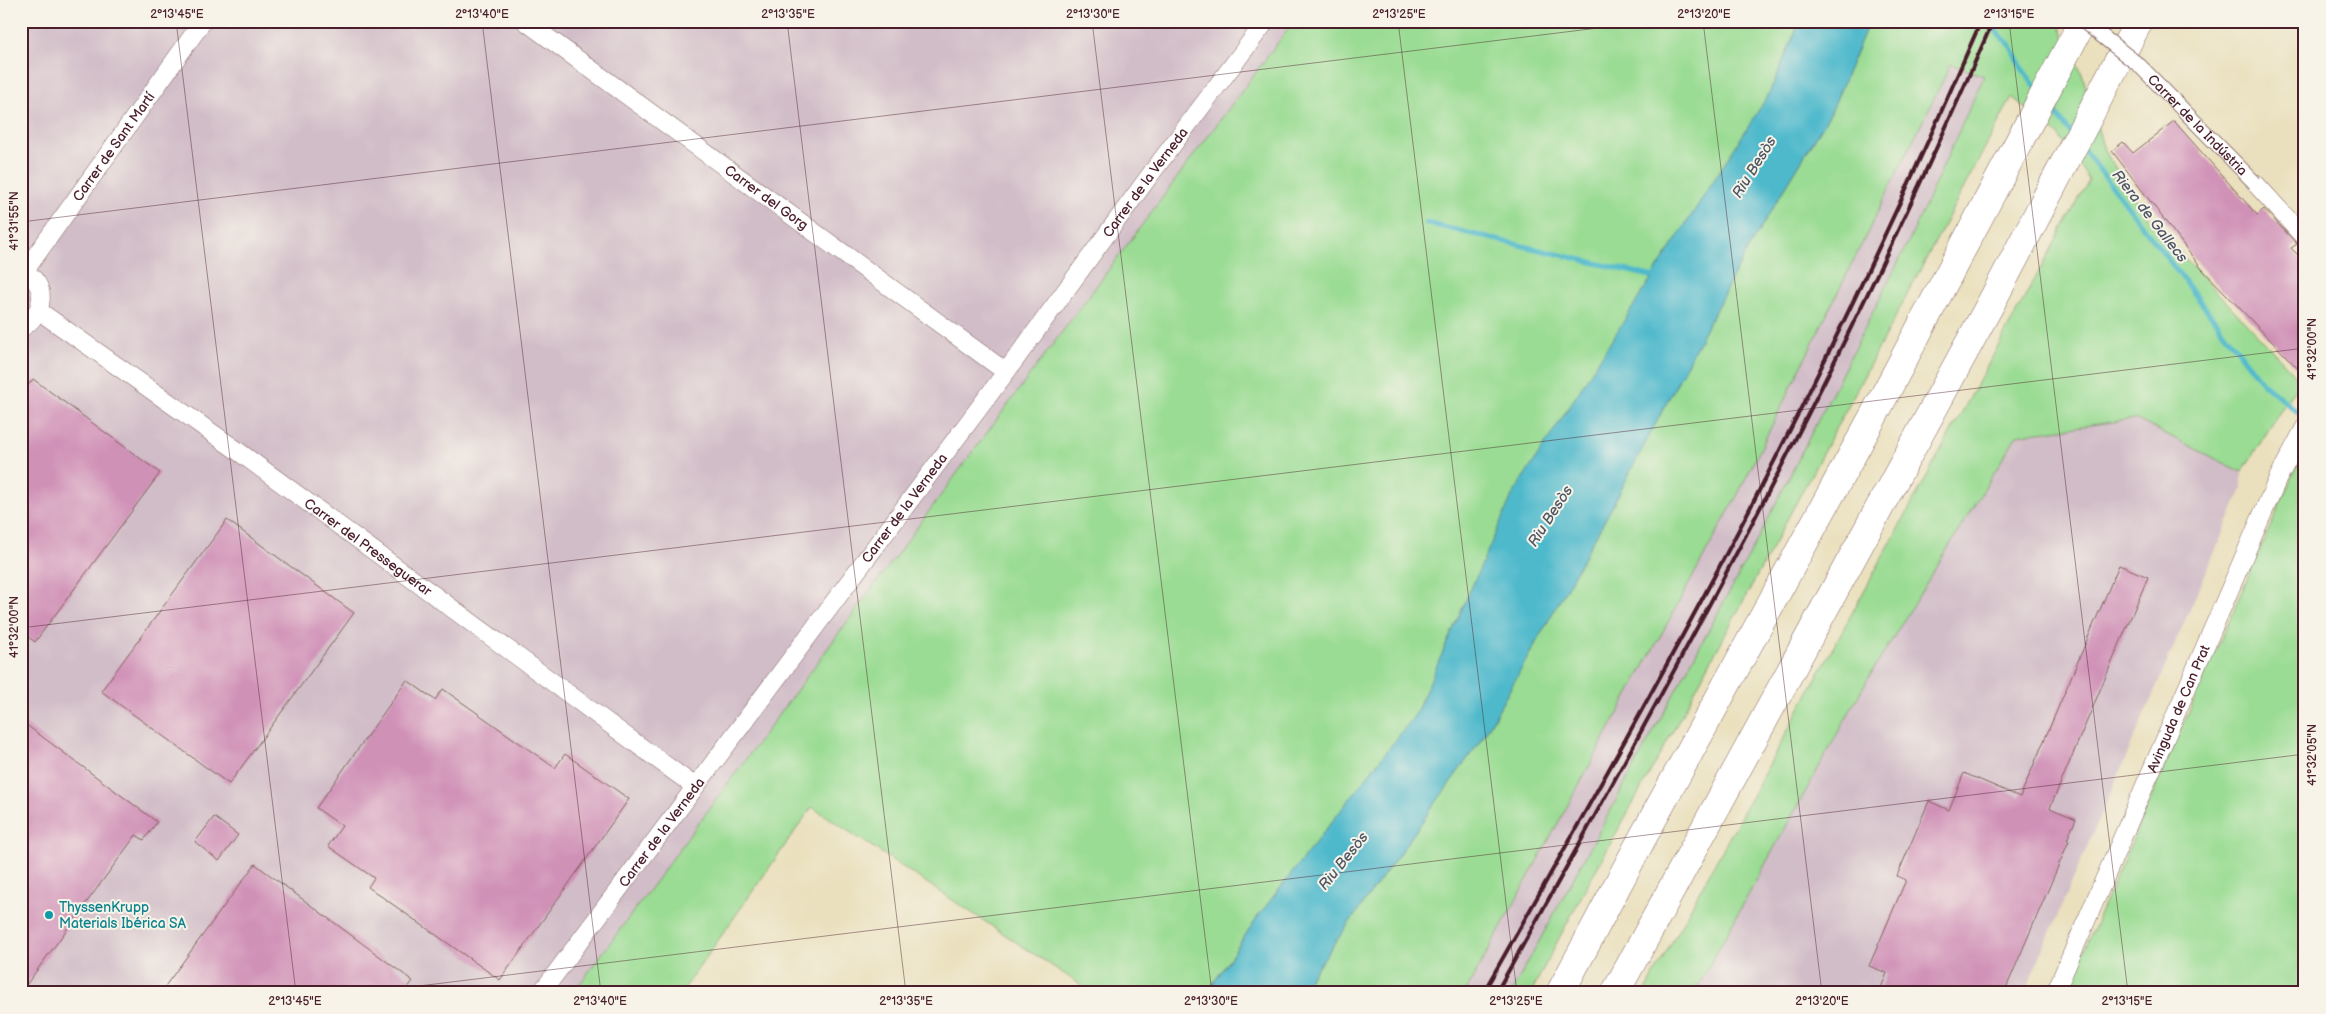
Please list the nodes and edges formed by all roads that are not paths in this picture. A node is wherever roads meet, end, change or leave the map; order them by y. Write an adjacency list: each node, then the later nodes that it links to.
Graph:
1 (202, 21): 8 (street, Carrer de Sant Martí)
2 (525, 21): 11 (street, Carrer del Gorg)
3 (1266, 21): 11 (street, Carrer de la Verneda)
4 (2083, 21): 6 (street, Carrer de la Indústria, bridge); 15 (highway)
5 (2139, 21): 16 (highway)
6 (2255, 183): 7 (street, Carrer de la Indústria)
7 (2305, 238)
8 (22, 272): 9 (street)
9 (39, 311): 10 (street); 13 (street, Carrer del Presseguerar)
10 (21, 328)
11 (1006, 372): 13 (street, Carrer de la Verneda)
12 (2305, 427): 17 (street, Avinguda de Can Prat)
13 (694, 786): 14 (street, Carrer de la Verneda)
14 (541, 993)
15 (1560, 993)
16 (1615, 993)
17 (2055, 993)

